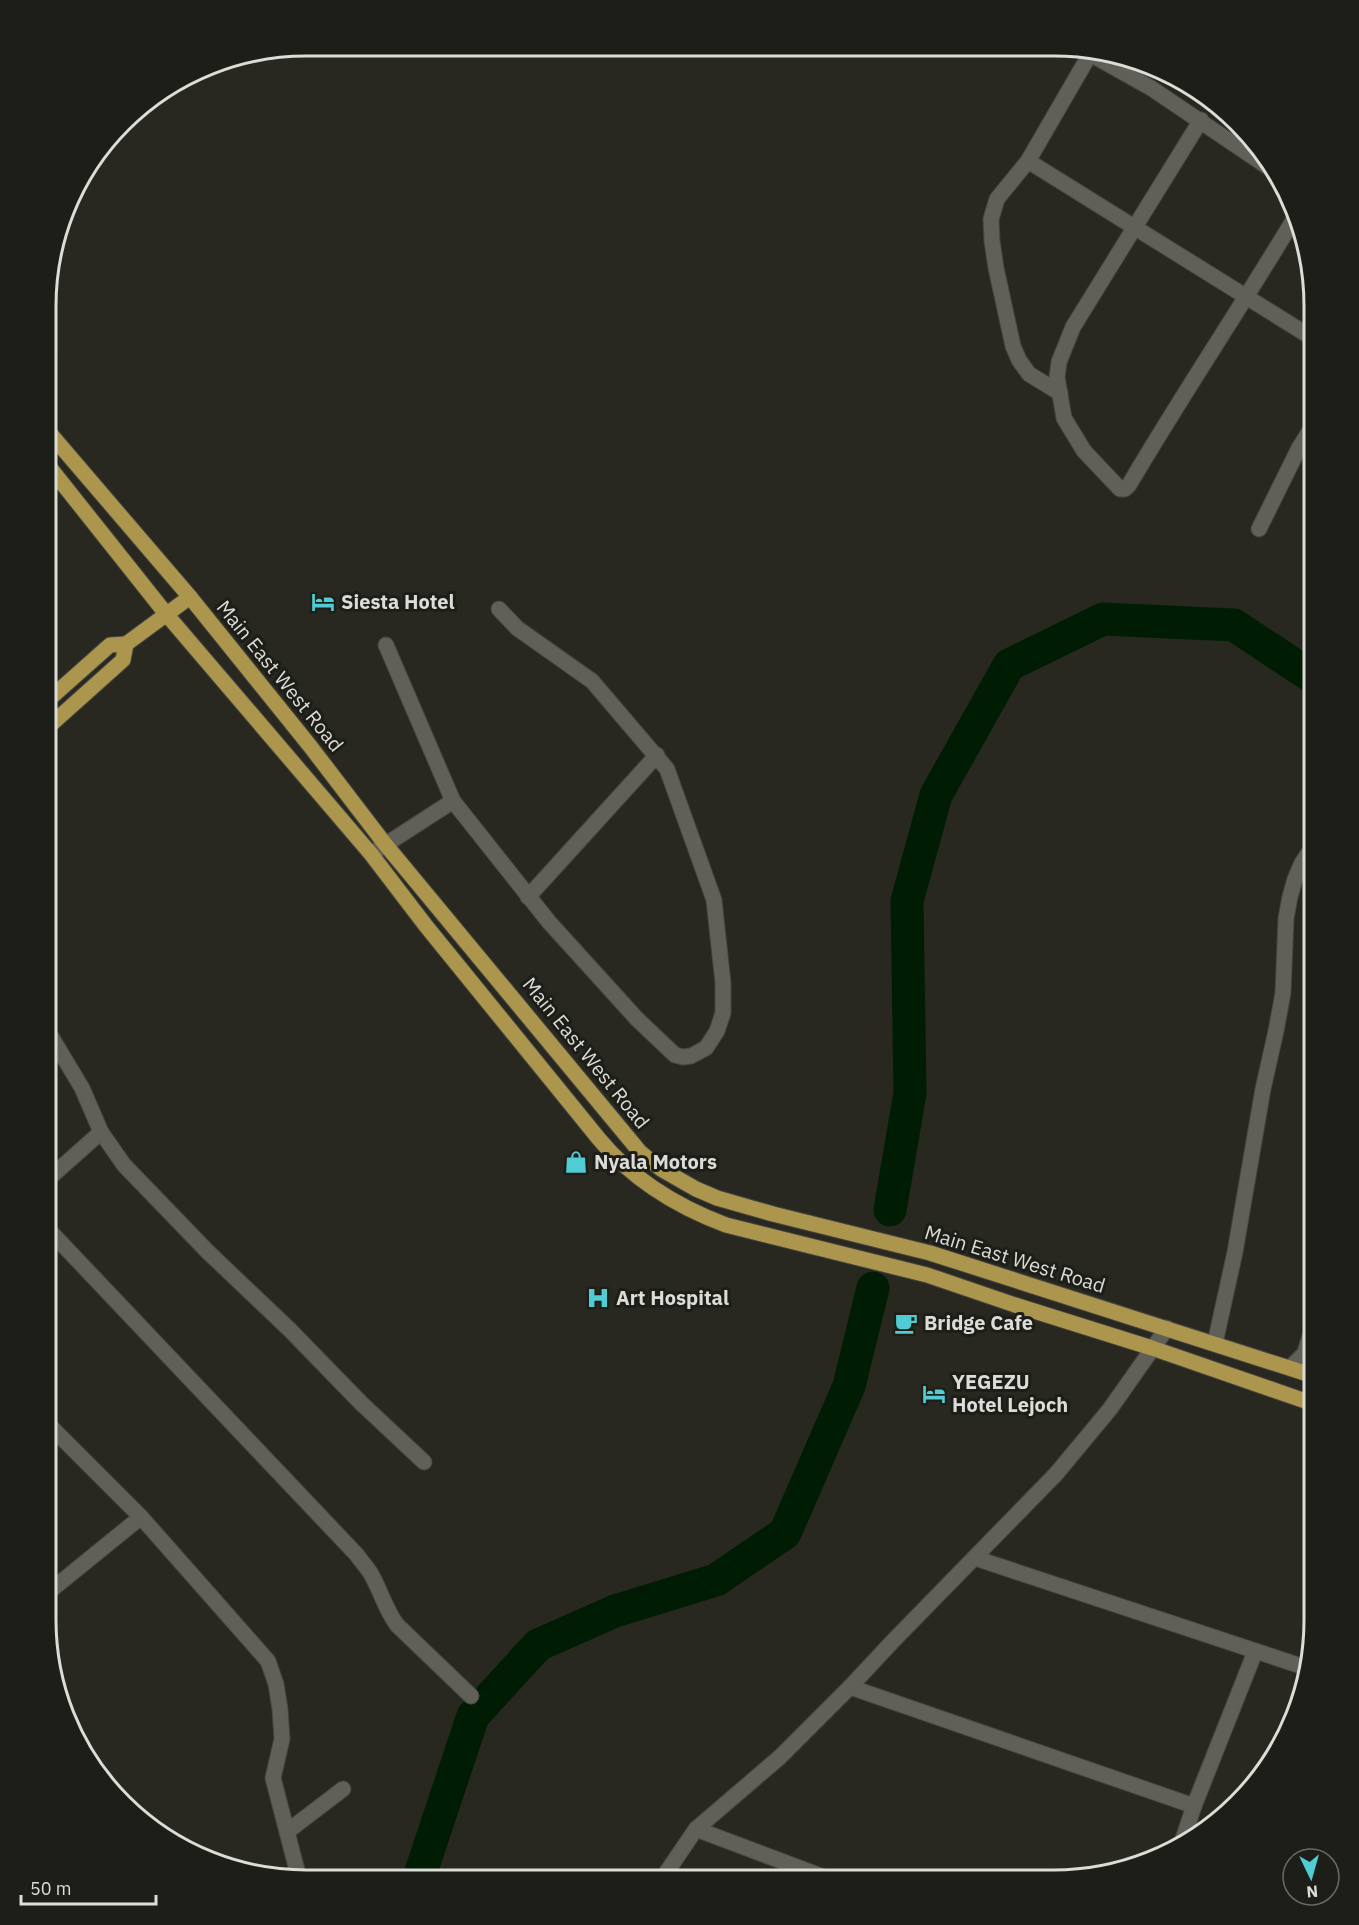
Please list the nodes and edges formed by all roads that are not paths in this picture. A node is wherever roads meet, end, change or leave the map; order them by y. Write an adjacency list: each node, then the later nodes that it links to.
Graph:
1 (1080, 57): 5 (street)
2 (1103, 60): 3 (street)
3 (1201, 120): 4 (street); 7 (street)
4 (1256, 158)
5 (1028, 161): 7 (street); 10 (street)
6 (1290, 225): 8 (street)
7 (1134, 227): 8 (street); 10 (street)
8 (1247, 298): 9 (street); 10 (street)
9 (1304, 333)
10 (1060, 393)
11 (56, 440): 15 (main road, Main East West Road)
12 (1304, 440): 14 (street)
13 (56, 475): 17 (main road, Main East West Road)
14 (1259, 529)
15 (190, 597): 17 (main road); 22 (main road, Main East West Road)
16 (498, 609): 23 (street)
17 (167, 615): 18 (main road); 24 (main road, Main East West Road)
18 (126, 644): 20 (main road); 21 (main road)
19 (386, 645): 25 (street)
20 (56, 693)
21 (56, 719)
22 (310, 746): 24 (main road); 26 (main road, Main East West Road)
23 (657, 755): 29 (street); 29 (street)
24 (291, 759): 27 (main road, Main East West Road)
25 (453, 801): 26 (street); 29 (street)
26 (385, 844): 27 (street); 30 (main road, Main East West Road)
27 (371, 854): 31 (main road, Main East West Road)
28 (1304, 863): 41 (street)
29 (528, 897)
30 (443, 913): 31 (main road); 33 (main road, Main East West Road)
31 (426, 926): 35 (main road, Main East West Road)
32 (56, 1045): 34 (street)
33 (617, 1124): 35 (main road); 38 (main road, Main East West Road)
34 (101, 1132): 36 (street); 48 (street)
35 (599, 1139): 39 (main road, Main East West Road)
36 (56, 1172)
37 (56, 1238): 55 (street)
38 (1023, 1282): 39 (main road); 40 (main road, Main East West Road)
39 (1015, 1305): 42 (main road, Main East West Road)
40 (1167, 1328): 41 (main road, Main East West Road); 42 (street)
41 (1215, 1343): 44 (main road, Main East West Road)
42 (1152, 1348): 46 (main road, Main East West Road); 50 (street)
43 (1304, 1353): 44 (street)
44 (1290, 1368): 45 (main road, Main East West Road)
45 (1304, 1373)
46 (1304, 1401)
47 (56, 1432): 49 (street)
48 (424, 1462)
49 (141, 1516): 51 (street); 59 (street)
50 (975, 1558): 52 (street); 54 (street)
51 (56, 1586)
52 (1255, 1652): 53 (street); 57 (street)
53 (1299, 1666)
54 (850, 1687): 57 (street); 58 (street)
55 (471, 1696)
56 (343, 1789): 59 (street)
57 (1194, 1806): 60 (street)
58 (696, 1829): 62 (street); 63 (street)
59 (288, 1831): 61 (street)
60 (1185, 1832)
61 (297, 1870)
62 (668, 1870)
63 (805, 1870)

